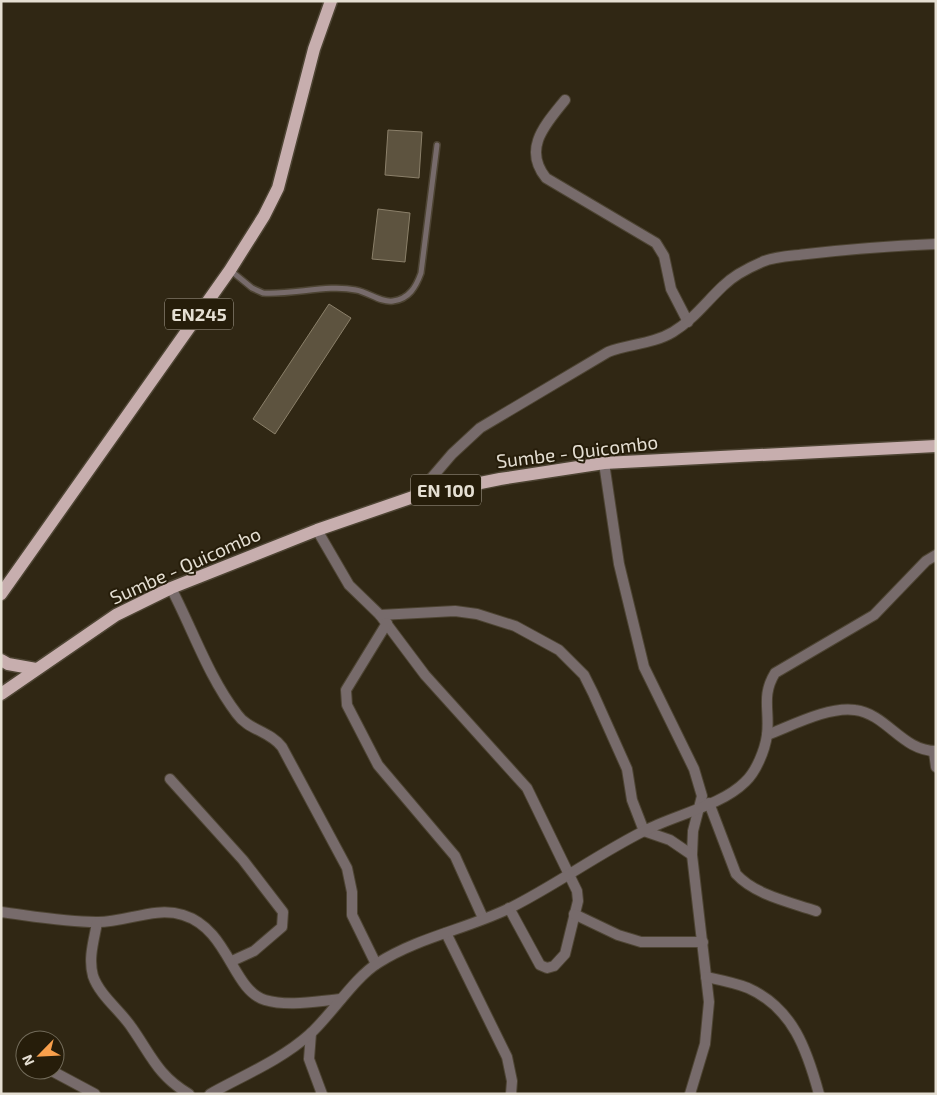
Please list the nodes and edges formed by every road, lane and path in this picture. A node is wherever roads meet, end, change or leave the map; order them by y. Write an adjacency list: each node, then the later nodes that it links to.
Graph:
1 (331, 1): 5 (main road, EN245)
2 (565, 100): 6 (street)
3 (437, 145): 5 (lane)
4 (936, 244): 6 (street)
5 (230, 270): 13 (main road, EN245)
6 (688, 322): 9 (street)
7 (936, 446): 8 (main road, Sumbe - Quicombo / EN 100)
8 (604, 462): 9 (main road, Sumbe - Quicombo / EN 100); 22 (street)
9 (416, 496): 10 (main road, Sumbe - Quicombo / EN 100)
10 (317, 530): 12 (main road, Sumbe - Quicombo / EN 100); 14 (street)
11 (936, 555): 18 (street)
12 (171, 588): 16 (main road, Sumbe - Quicombo / EN 100); 35 (street)
13 (1, 594)
14 (383, 619): 23 (street); 25 (street); 30 (street)
15 (1, 660): 16 (main road)
16 (36, 669): 17 (main road, Sumbe - Quicombo / EN 100)
17 (1, 694)
18 (767, 735): 19 (street); 22 (street)
19 (935, 751): 20 (street)
20 (936, 767)
21 (170, 779): 34 (street)
22 (704, 805): 23 (street); 24 (street); 27 (street)
23 (644, 831): 24 (street); 25 (street)
24 (692, 855): 33 (street)
25 (569, 874): 26 (street); 29 (street)
26 (509, 908): 29 (street); 30 (street)
27 (816, 911)
28 (1, 912): 31 (street)
29 (574, 914): 33 (street)
30 (484, 918): 32 (street)
31 (97, 923): 34 (street); 42 (street)
32 (446, 933): 35 (street); 45 (street)
33 (703, 942): 36 (street)
34 (232, 961): 37 (street)
35 (376, 964): 37 (street)
36 (706, 977): 46 (street); 47 (street)
37 (341, 999): 38 (street)
38 (311, 1033): 40 (street); 44 (street)
39 (65, 1078): 41 (street)
40 (225, 1090): 43 (street)
41 (95, 1094)
42 (189, 1094)
43 (210, 1094)
44 (322, 1094)
45 (511, 1094)
46 (690, 1094)
47 (819, 1094)

